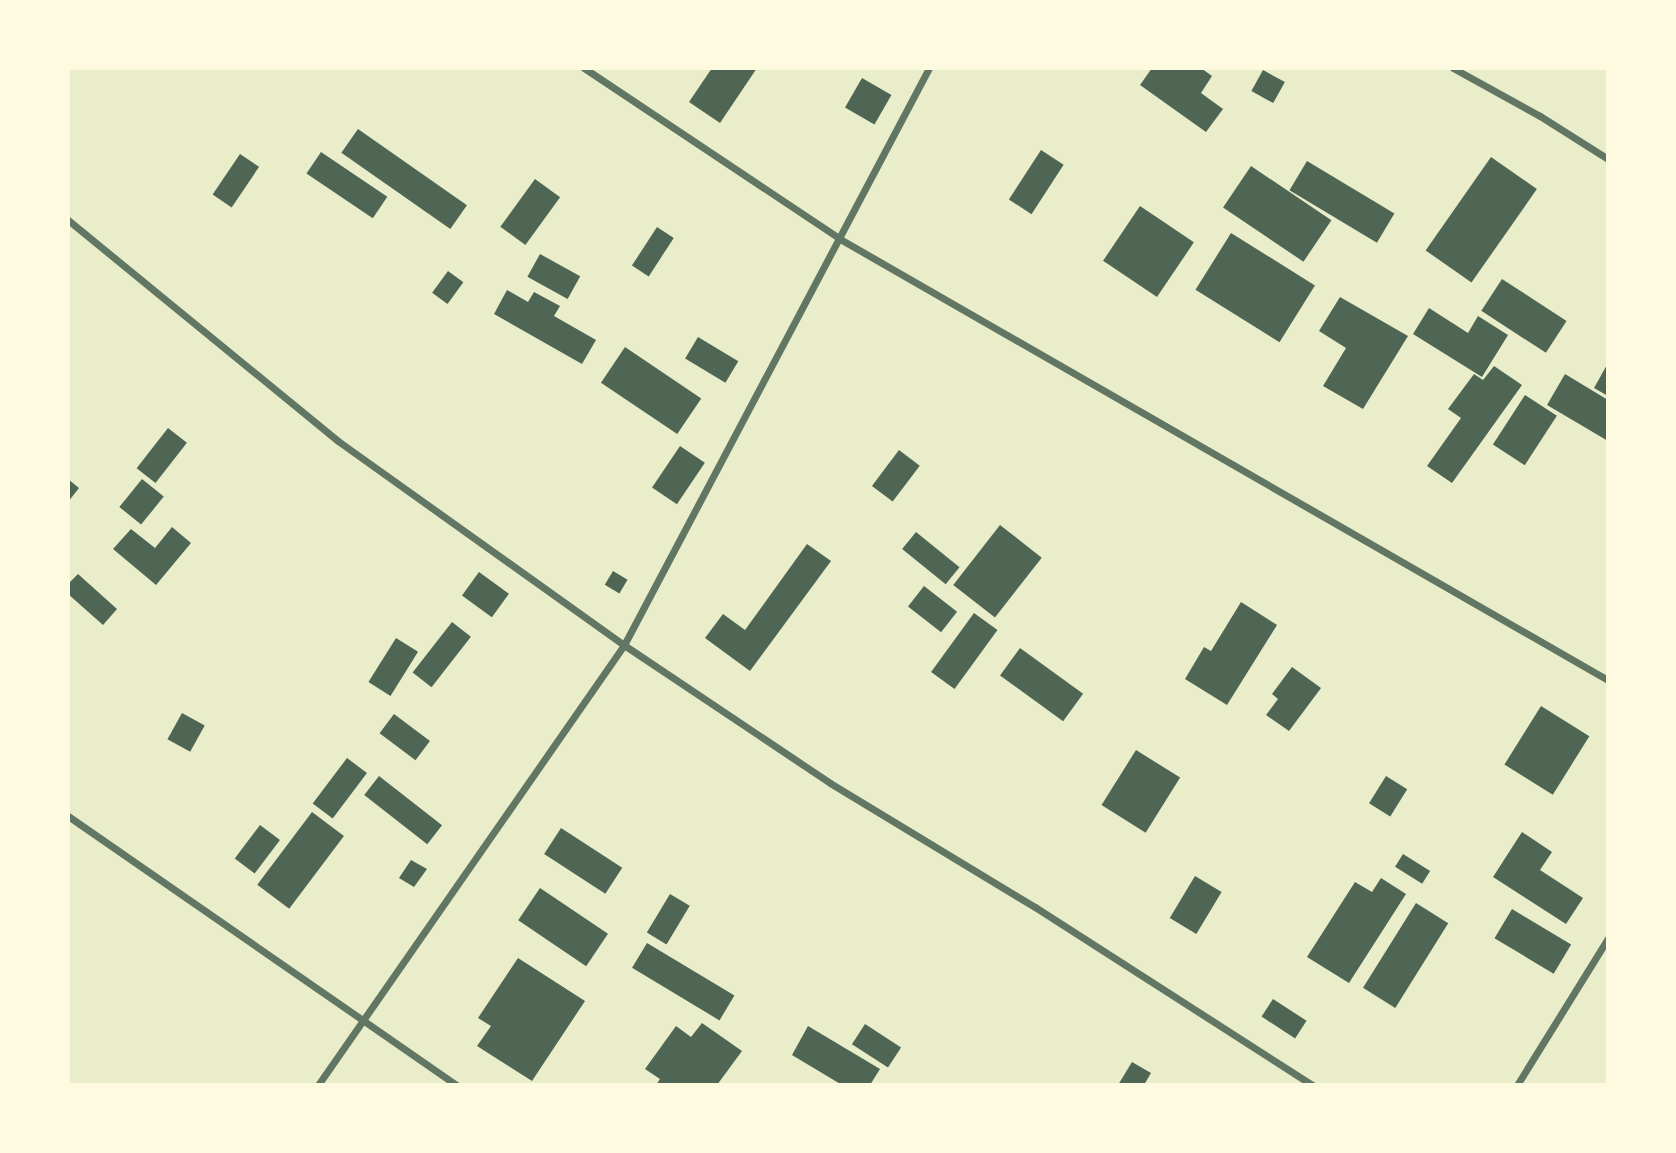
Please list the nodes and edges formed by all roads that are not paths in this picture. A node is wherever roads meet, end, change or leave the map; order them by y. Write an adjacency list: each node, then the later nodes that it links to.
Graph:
1 (584, 68): 6 (street)
2 (929, 68): 6 (street)
3 (1453, 68): 4 (street)
4 (1608, 159)
5 (68, 220): 7 (street)
6 (840, 239): 7 (street); 8 (street)
7 (624, 645): 11 (street); 14 (street)
8 (1608, 680)
9 (68, 816): 11 (street)
10 (1608, 938): 15 (street)
11 (362, 1022): 12 (street); 13 (street)
12 (318, 1085)
13 (457, 1085)
14 (1312, 1085)
15 (1517, 1085)

